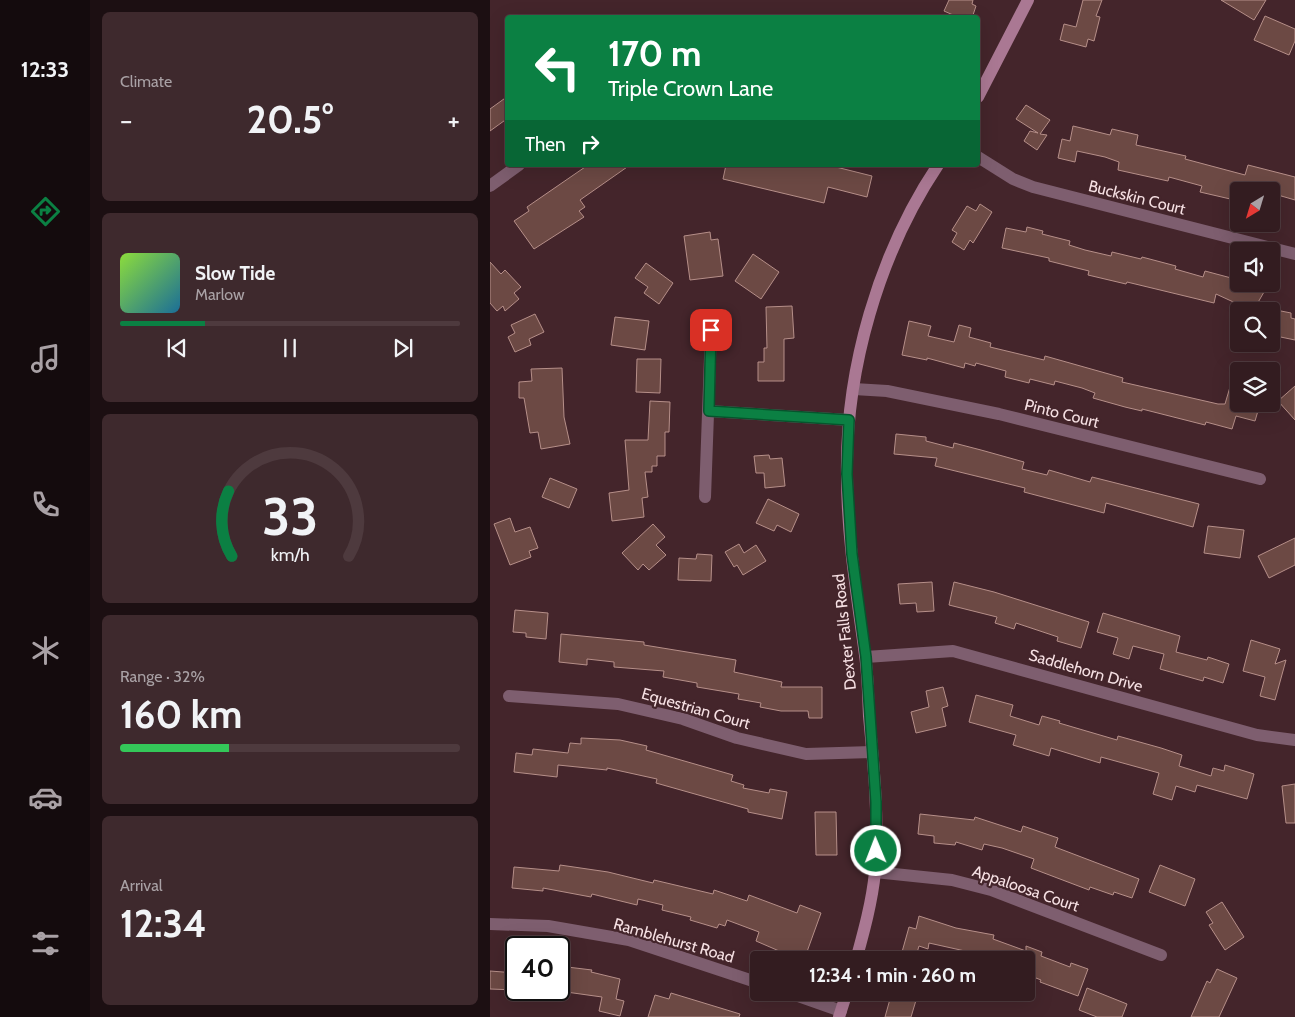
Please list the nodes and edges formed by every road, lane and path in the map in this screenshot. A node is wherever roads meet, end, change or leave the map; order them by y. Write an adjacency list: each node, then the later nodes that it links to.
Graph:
1 (1028, 0): 2 (street)
2 (980, 93)
3 (980, 159): 7 (street, Buckskin Court)
4 (516, 167): 6 (street)
5 (933, 167): 9 (street, Dexter Falls Road)
6 (490, 186)
7 (1295, 254)
8 (711, 330): 10 (street)
9 (854, 389): 11 (street, Dexter Falls Road); 12 (street, Pinto Court)
10 (709, 411): 11 (street); 13 (street)
11 (849, 420): 14 (street, Dexter Falls Road)
12 (1260, 479)
13 (705, 497)
14 (866, 657): 16 (street, Saddlehorn Drive); 17 (street, Dexter Falls Road)
15 (509, 696): 17 (street, Equestrian Court)
16 (1295, 740)
17 (872, 752): 18 (street, Dexter Falls Road)
18 (875, 872): 20 (street, Dexter Falls Road); 21 (street, Appaloosa Court)
19 (490, 924): 22 (street, Ramblehurst Road)
20 (858, 951)
21 (1161, 955)
22 (750, 980)
23 (809, 1001): 25 (street)
24 (844, 1001): 25 (street)
25 (840, 1014)

